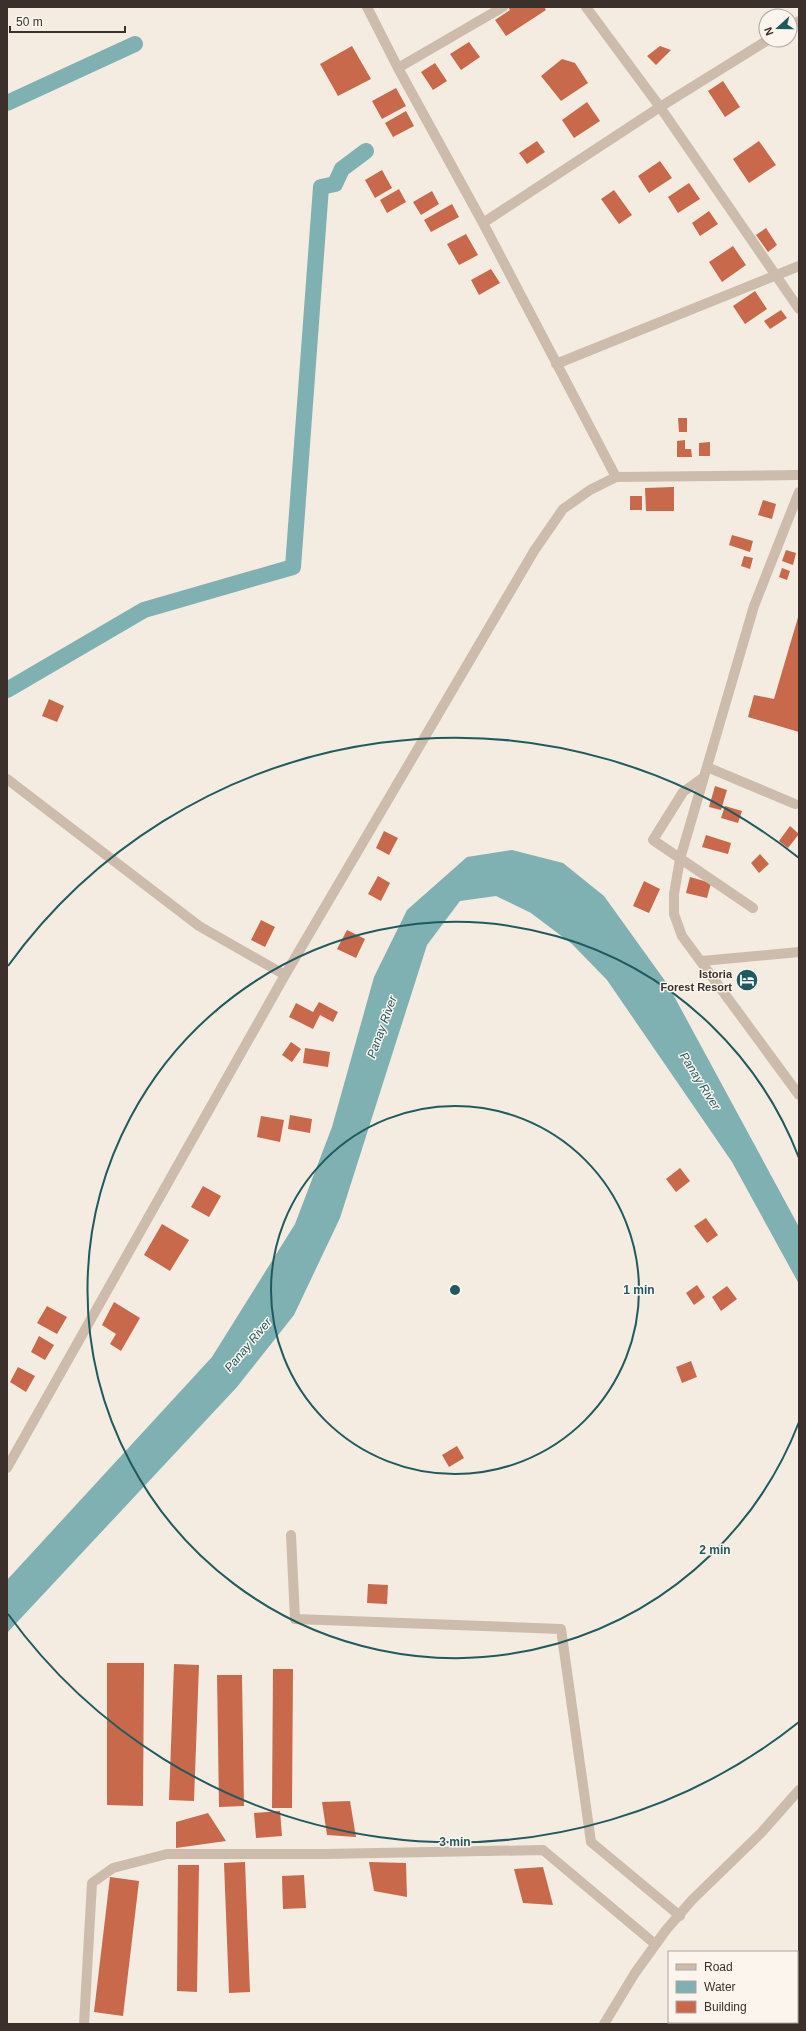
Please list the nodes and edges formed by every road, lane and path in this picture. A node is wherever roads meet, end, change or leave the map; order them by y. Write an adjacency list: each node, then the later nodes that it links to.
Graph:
1 (367, 7): 5 (street)
2 (503, 7): 5 (street)
3 (586, 7): 6 (street)
4 (758, 46): 6 (street)
5 (398, 68): 7 (street)
6 (660, 107): 7 (street); 9 (street)
7 (483, 223): 11 (street)
8 (799, 266): 9 (street)
9 (776, 276): 10 (street); 11 (street)
10 (799, 309)
11 (556, 364): 13 (street)
12 (799, 475): 13 (street)
13 (616, 477): 22 (street)
14 (799, 492): 15 (street)
15 (706, 772): 17 (street); 18 (street); 18 (street)
16 (7, 779): 22 (street)
17 (795, 804)
18 (680, 859): 19 (street); 21 (street)
19 (752, 908)
20 (799, 952): 21 (street)
21 (702, 961): 23 (street)
22 (285, 975): 24 (street)
23 (799, 1095)
24 (7, 1468)
25 (291, 1535): 27 (street)
26 (799, 1790): 27 (street)
27 (680, 1916): 28 (street)
28 (655, 1944): 29 (street); 30 (street)
29 (84, 2024)
30 (604, 2024)

